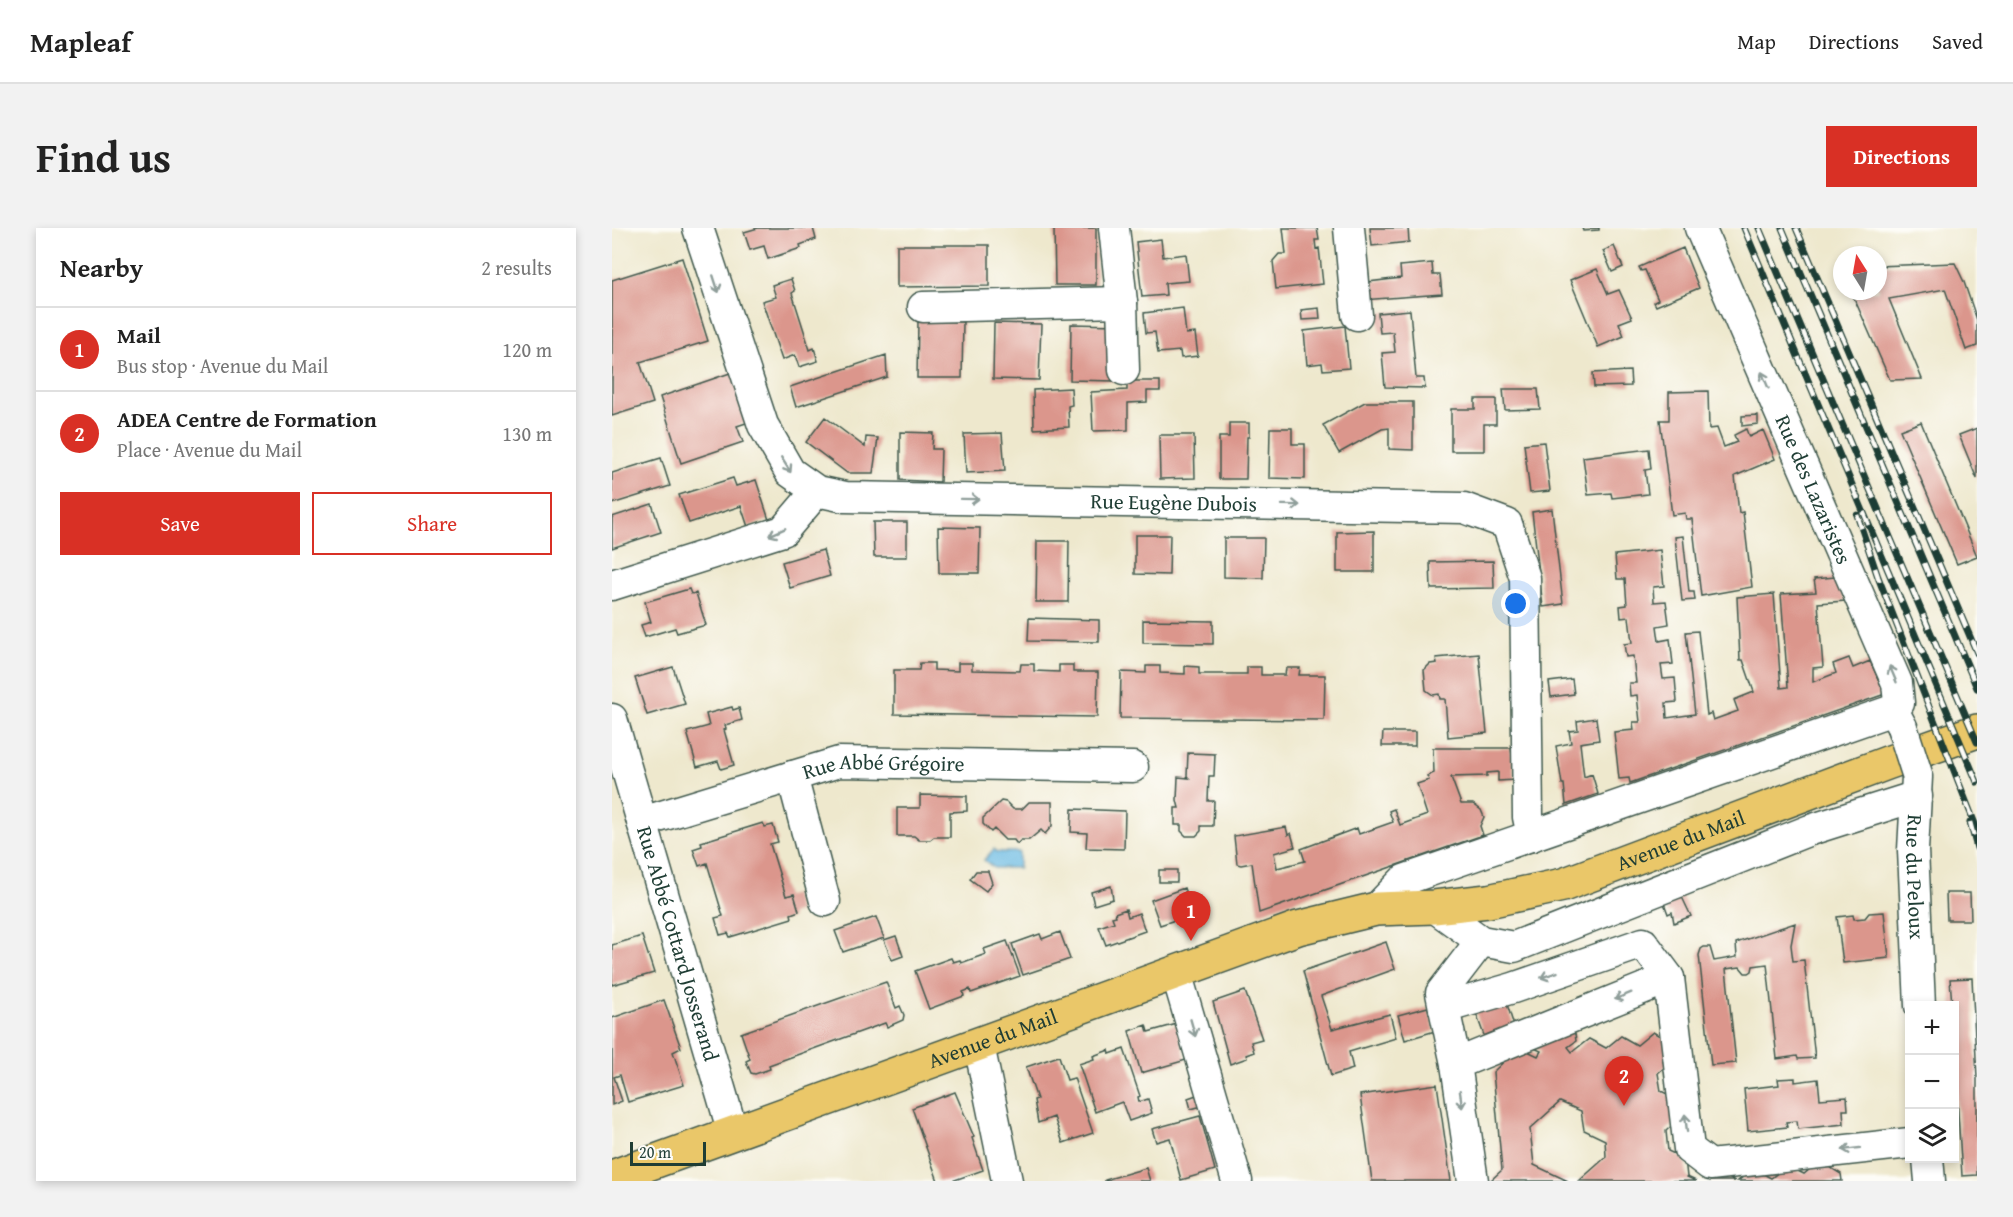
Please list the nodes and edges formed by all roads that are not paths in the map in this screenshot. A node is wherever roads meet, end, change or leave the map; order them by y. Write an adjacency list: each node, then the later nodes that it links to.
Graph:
1 (698, 228): 9 (street, Rue Eugène Dubois, one-way to 9)
2 (1114, 228): 5 (street)
3 (1349, 228): 7 (street)
4 (1700, 228): 13 (street, Rue des Lazaristes, one-way to 4)
5 (1122, 302): 6 (street); 8 (street)
6 (924, 307)
7 (1357, 315)
8 (1124, 370)
9 (817, 491): 10 (street, one-way to 10); 17 (street, Rue Eugène Dubois, one-way to 17)
10 (612, 585)
11 (612, 719): 16 (street, Rue Abbé Cottard Josserand)
12 (1977, 731): 20 (main road, Avenue du Mail)
13 (1908, 752): 17 (street); 18 (street); 26 (street, Rue du Peloux)
14 (1133, 766): 15 (street, Rue Abbé Grégoire)
15 (792, 776): 16 (street, Rue Abbé Grégoire); 19 (street)
16 (642, 822): 30 (street, Rue Abbé Cottard Josserand)
17 (1532, 836): 21 (street)
18 (1640, 896): 22 (street); 23 (street)
19 (825, 901)
20 (1434, 907): 21 (main road, Avenue du Mail); 22 (street)
21 (1376, 909): 24 (main road, Avenue du Mail)
22 (1481, 941): 27 (street)
23 (1643, 943): 25 (street); 27 (street, one-way to 27)
24 (1176, 972): 28 (main road, Avenue du Mail); 35 (street, one-way to 35)
25 (1669, 978): 29 (street, one-way to 29); 31 (street, one-way to 25)
26 (1920, 1001)
27 (1444, 1008): 29 (street)
28 (979, 1045): 30 (main road, Avenue du Mail); 34 (street)
29 (1456, 1064): 36 (street, one-way to 36)
30 (733, 1132): 33 (main road, Avenue du Mail)
31 (1905, 1144)
32 (1928, 1163): 37 (street)
33 (612, 1177)
34 (1007, 1181)
35 (1237, 1181)
36 (1473, 1181)
37 (1930, 1181)

